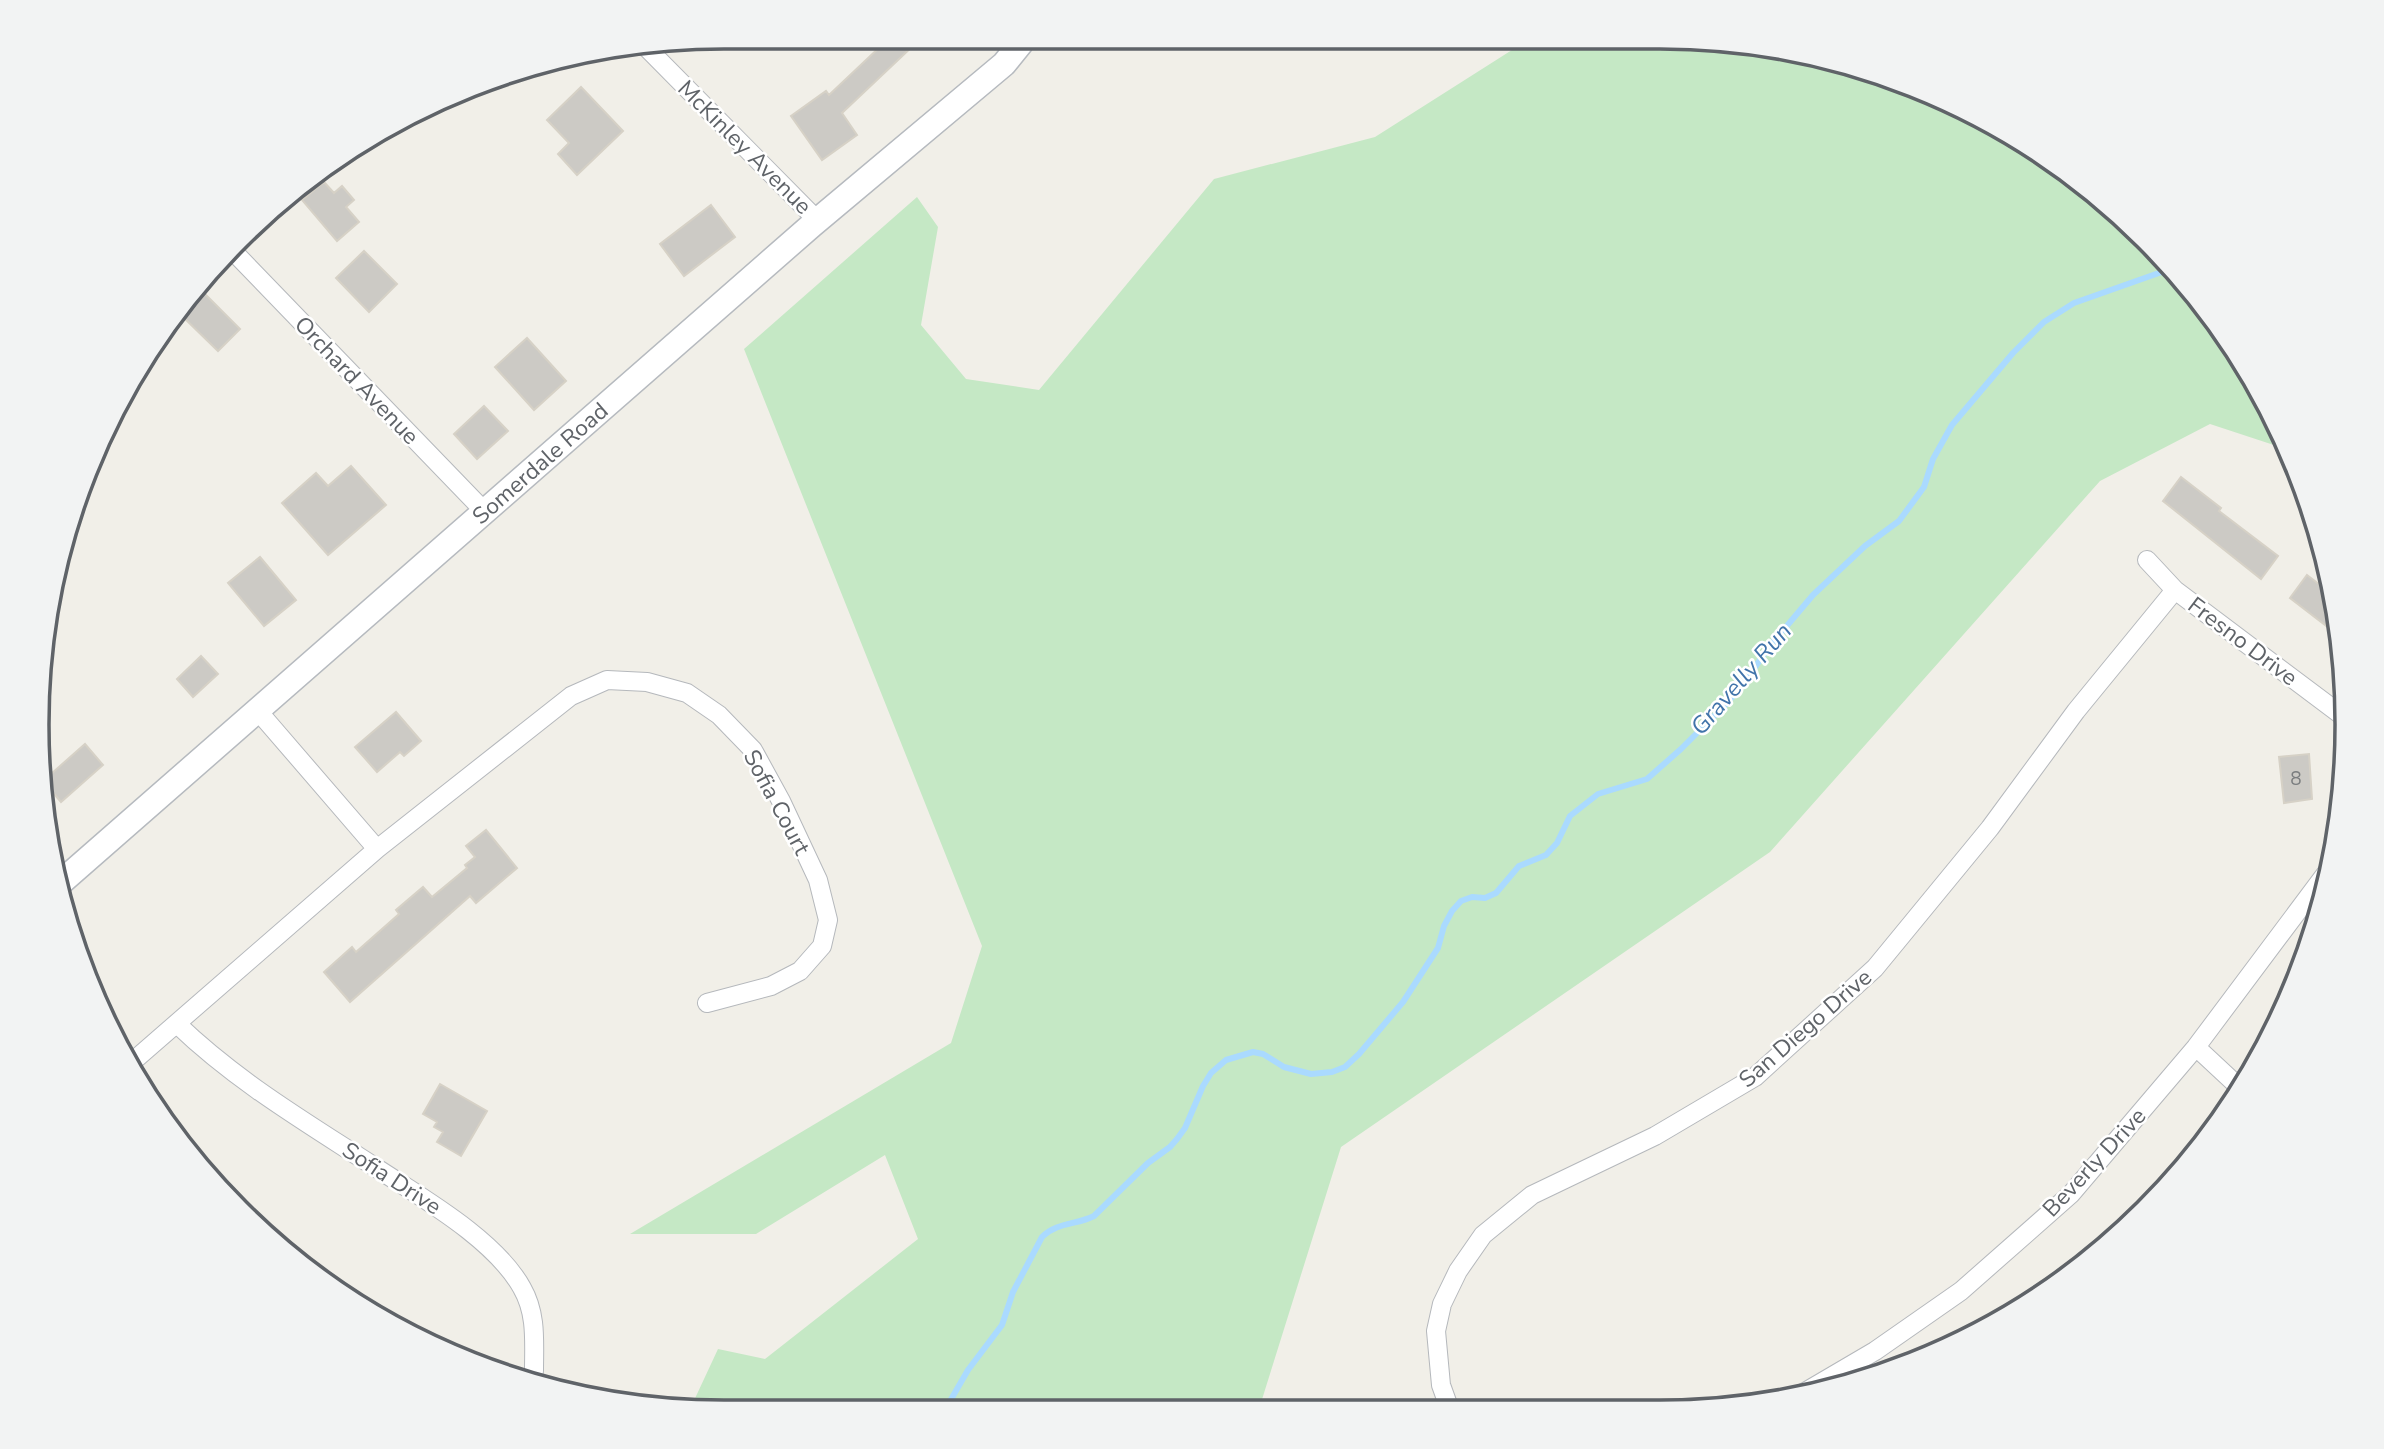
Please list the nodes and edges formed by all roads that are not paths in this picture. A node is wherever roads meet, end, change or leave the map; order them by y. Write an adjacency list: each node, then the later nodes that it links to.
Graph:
1 (1016, 49): 3 (main road, Somerdale Road)
2 (652, 53): 3 (street, McKinley Avenue)
3 (818, 220): 5 (main road, Somerdale Road)
4 (238, 256): 5 (street, Orchard Avenue)
5 (485, 512): 9 (main road, Somerdale Road)
6 (2147, 560): 7 (street, Fresno Drive)
7 (2175, 590): 8 (street, Fresno Drive); 20 (street, San Diego Drive)
8 (2335, 710)
9 (258, 711): 10 (street); 11 (main road, Somerdale Road)
10 (377, 849): 13 (street, Sofia Court); 14 (street)
11 (67, 877)
12 (2314, 889): 15 (street, Beverly Drive)
13 (707, 1003)
14 (177, 1024): 16 (street); 18 (street, Sofia Drive)
15 (2196, 1047): 17 (street); 19 (street, Beverly Drive)
16 (137, 1058)
17 (2233, 1081)
18 (534, 1372)
19 (1829, 1378)
20 (1446, 1400)

